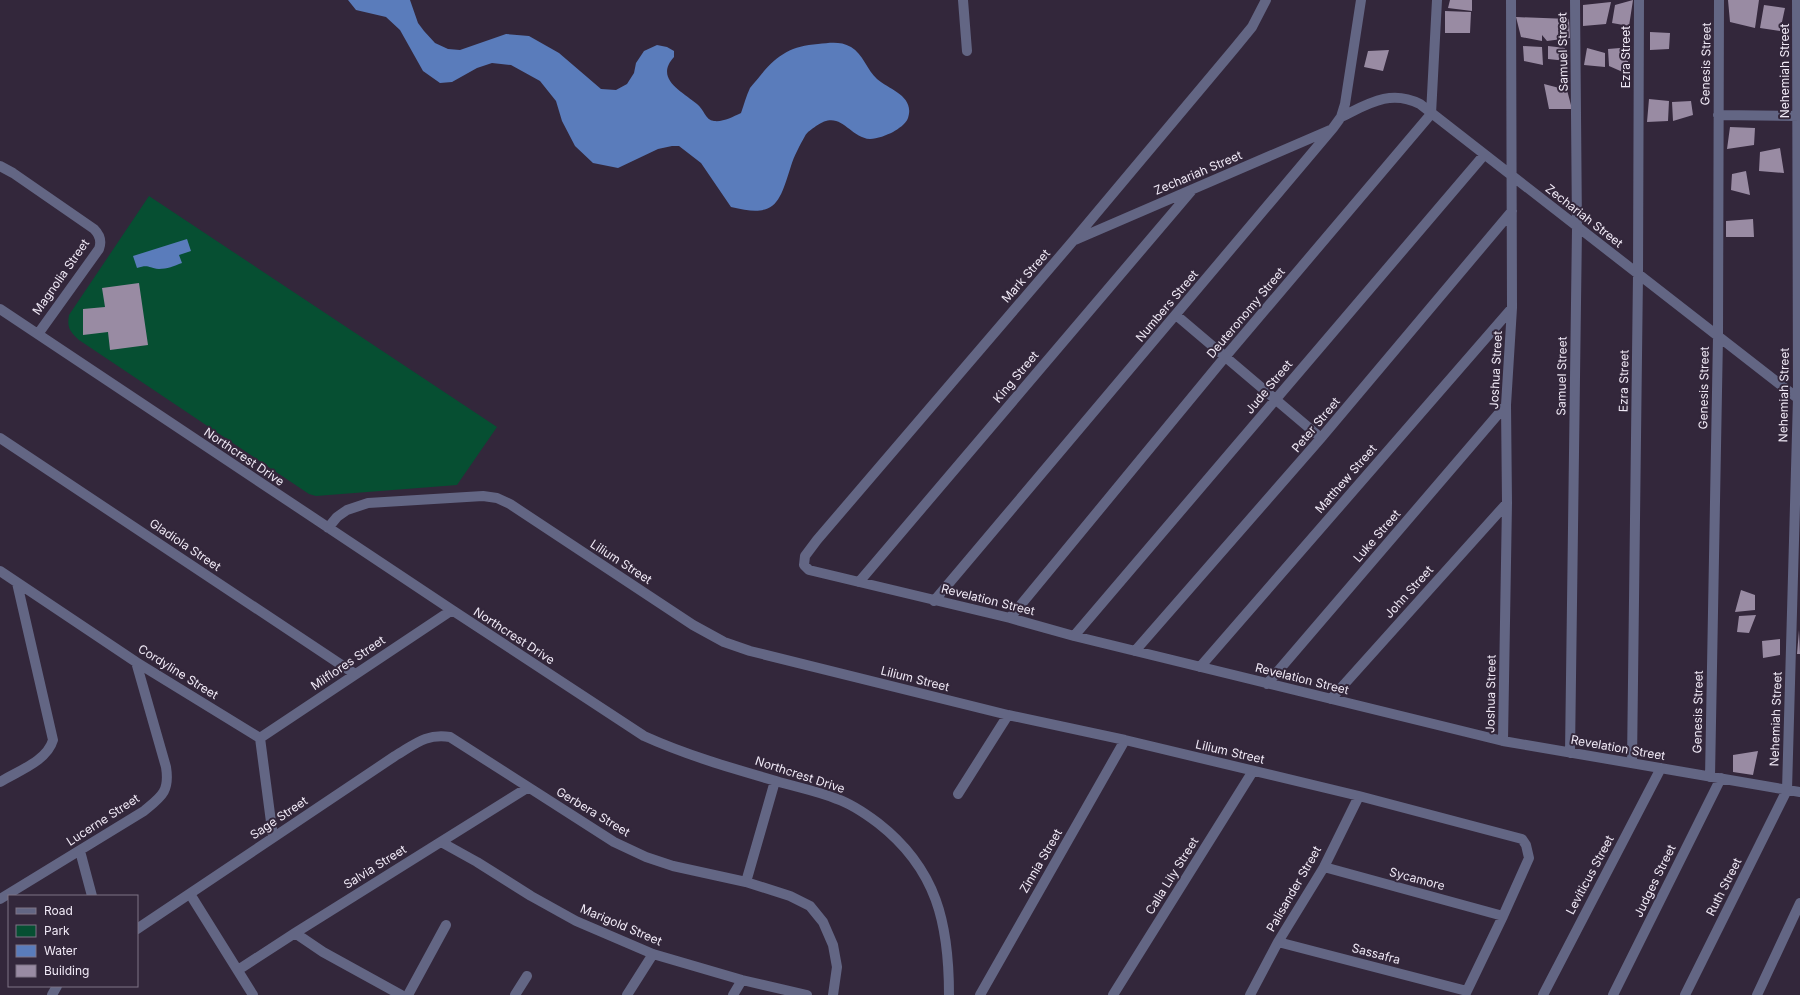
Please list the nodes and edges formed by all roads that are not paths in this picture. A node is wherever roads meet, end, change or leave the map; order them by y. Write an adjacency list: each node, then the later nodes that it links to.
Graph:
1 (963, 0): 10 (street)
2 (1266, 0): 22 (street, Mark Street)
3 (1361, 0): 14 (street, Numbers Street)
4 (1438, 0): 11 (street)
5 (1511, 0): 18 (street, Joshua Street)
6 (1575, 0): 21 (street, Samuel Street)
7 (1639, 0): 23 (street, Ezra Street)
8 (1719, 0): 12 (street, Genesis Street)
9 (1798, 0): 13 (street, Nehemiah Street)
10 (967, 51)
11 (1431, 114): 14 (street, Zechariah Street); 16 (street, Zechariah Street); 29 (street, Deuteronomy Street)
12 (1718, 115): 13 (street); 28 (street, Genesis Street)
13 (1799, 116): 31 (street, Nehemiah Street)
14 (1340, 117): 15 (street, Numbers Street)
15 (1333, 128): 19 (street, Zechariah Street); 26 (street, Numbers Street)
16 (1484, 156): 18 (street, Zechariah Street); 30 (street, Jude Street)
17 (0, 166): 27 (street, Magnolia Street)
18 (1511, 176): 20 (street, Joshua Street); 21 (street, Zechariah Street)
19 (1193, 189): 22 (street, Zechariah Street); 39 (street, King Street)
20 (1512, 211): 24 (street, Joshua Street); 34 (street, Peter Street)
21 (1578, 228): 23 (street, Zechariah Street); 56 (street, Samuel Street)
22 (1074, 241): 37 (street, Mark Street)
23 (1638, 275): 28 (street, Zechariah Street); 57 (street, Ezra Street)
24 (1512, 308): 32 (street, Joshua Street); 47 (street, Matthew Street)
25 (0, 309): 27 (street, Northcrest Drive)
26 (1176, 315): 29 (street); 41 (street, Numbers Street)
27 (38, 334): 36 (street, Northcrest Drive)
28 (1718, 337): 31 (street, Zechariah Street); 60 (street, Genesis Street)
29 (1225, 357): 30 (street); 43 (street, Deuteronomy Street)
30 (1275, 399): 34 (street); 44 (street, Jude Street)
31 (1799, 399): 65 (street, Nehemiah Street)
32 (1506, 405): 35 (street, Joshua Street); 49 (street, Luke Street)
33 (0, 438): 48 (street, Gladiola Street)
34 (1322, 438): 45 (street, Peter Street)
35 (1507, 503): 50 (street, John Street); 55 (street, Joshua Street)
36 (328, 528): 42 (street, Northcrest Drive); 51 (street, Lilium Street)
37 (804, 565): 39 (street, Revelation Street)
38 (0, 571): 40 (street, Cordyline Street)
39 (859, 582): 41 (street, Revelation Street)
40 (18, 583): 46 (street, Cordyline Street); 63 (street)
41 (934, 601): 43 (street, Revelation Street)
42 (452, 610): 48 (street, Milflores Street); 62 (street, Northcrest Drive)
43 (1010, 618): 44 (street, Revelation Street)
44 (1074, 636): 45 (street, Revelation Street)
45 (1135, 651): 47 (street, Revelation Street)
46 (136, 662): 53 (street, Cordyline Street); 71 (street, Lucerne Street)
47 (1200, 667): 49 (street, Revelation Street)
48 (355, 674): 53 (street, Milflores Street)
49 (1267, 684): 50 (street, Revelation Street)
50 (1331, 699): 55 (street, Revelation Street)
51 (1008, 715): 54 (street, Lilium Street); 67 (street)
52 (440, 736): 64 (street, Gerbera Street); 69 (street, Sage Street)
53 (260, 738): 69 (street)
54 (1125, 740): 59 (street, Lilium Street); 97 (street, Zinnia Street)
55 (1503, 741): 56 (street, Revelation Street)
56 (1570, 752): 57 (street, Revelation Street)
57 (1632, 763): 58 (street, Revelation Street)
58 (1661, 768): 60 (street, Revelation Street); 100 (street, Leviticus Street)
59 (1253, 770): 68 (street, Lilium Street); 98 (street, Calla Lily Street)
60 (1710, 777): 61 (street, Revelation Street)
61 (1721, 778): 65 (street, Revelation Street); 101 (street, Judges Street)
62 (775, 781): 73 (street); 96 (street, Northcrest Drive)
63 (0, 782)
64 (527, 788): 70 (street, Salvia Street); 73 (street, Gerbera Street)
65 (1787, 790): 66 (street, Revelation Street); 102 (street, Ruth Street)
66 (1800, 792)
67 (958, 794)
68 (1359, 796): 72 (street, Palisander Street); 78 (street, Lilium Street)
69 (273, 837): 74 (street, Sage Street)
70 (441, 842): 81 (street, Salvia Street); 83 (street, Marigold Street)
71 (80, 851): 75 (street); 76 (street, Lucerne Street)
72 (1324, 867): 78 (street, Sycamore); 82 (street, Palisander Street)
73 (746, 882): 95 (street, Gerbera Street)
74 (190, 894): 80 (street, Sage Street); 84 (street)
75 (92, 895)
76 (0, 899)
77 (1800, 903): 103 (street)
78 (1503, 916): 87 (street)
79 (446, 925): 90 (street)
80 (138, 928)
81 (294, 933): 84 (street, Salvia Street); 89 (street)
82 (1278, 942): 87 (street, Sassafra); 99 (street, Palisander Street)
83 (653, 954): 86 (street, Marigold Street); 92 (street)
84 (238, 970): 88 (street)
85 (527, 976): 91 (street)
86 (742, 980): 93 (street); 94 (street, Marigold Street)
87 (1466, 993)
88 (253, 995)
89 (401, 995)
90 (408, 995)
91 (515, 995)
92 (627, 995)
93 (733, 995)
94 (807, 995)
95 (833, 995)
96 (949, 995)
97 (980, 995)
98 (1113, 995)
99 (1250, 995)
100 (1543, 995)
101 (1614, 995)
102 (1685, 995)
103 (1757, 995)

